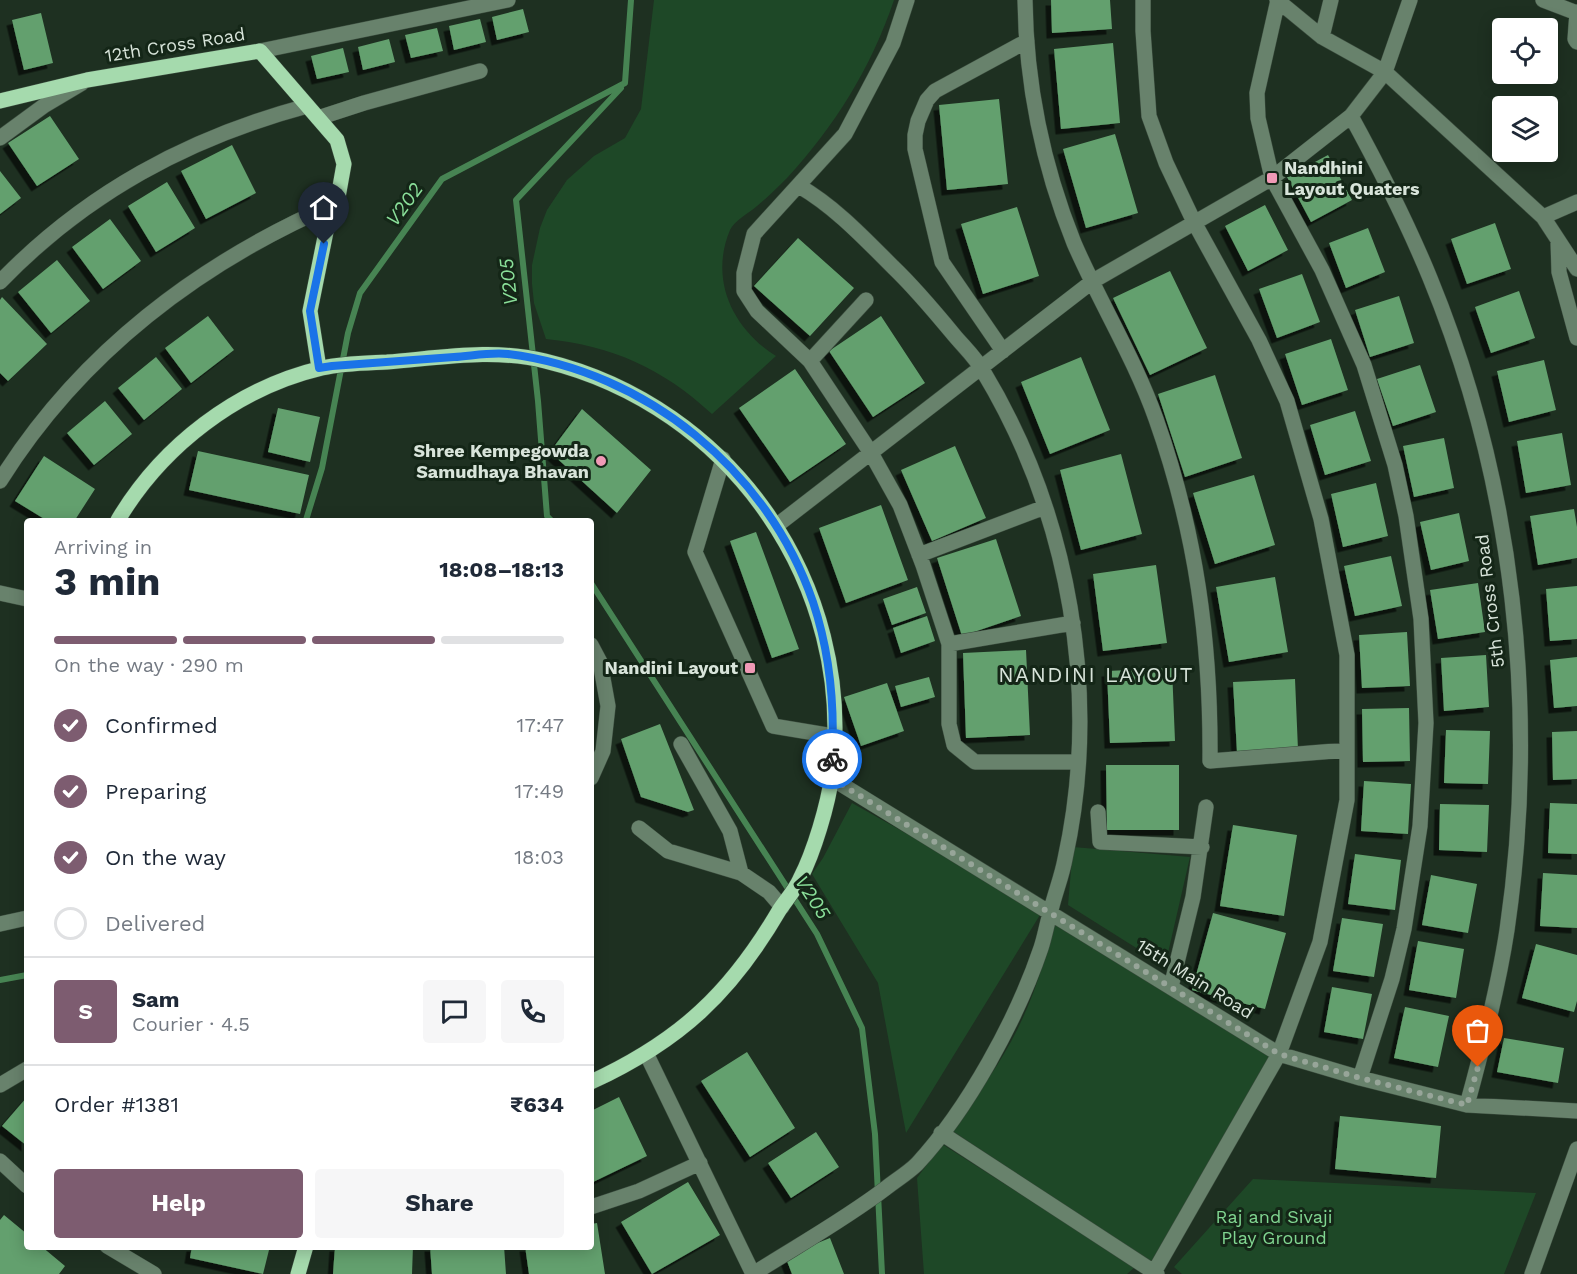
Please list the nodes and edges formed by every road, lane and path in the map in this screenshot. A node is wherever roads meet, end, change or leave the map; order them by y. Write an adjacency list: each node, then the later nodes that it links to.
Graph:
1 (508, 0): 13 (street)
2 (907, 0): 23 (street)
3 (1025, 0): 11 (street)
4 (1143, 0): 27 (street)
5 (1277, 0): 10 (street); 22 (street)
6 (1331, 0): 10 (street)
7 (1410, 0): 15 (street)
8 (1543, 0): 9 (street)
9 (1577, 13): 12 (street)
10 (1322, 37): 15 (street)
11 (1027, 41): 31 (street); 34 (street)
12 (1577, 42)
13 (260, 51): 16 (main road, 12th Cross Road); 18 (main road, 12th Cross Road)
14 (480, 71): 20 (street)
15 (1385, 72): 19 (street); 26 (street)
16 (87, 80): 17 (main road, 12th Cross Road); 21 (street)
17 (0, 101)
18 (307, 106): 20 (main road, 12th Cross Road); 30 (street)
19 (1351, 116): 22 (street); 72 (street, 5th Cross Road)
20 (318, 118): 24 (main road, 12th Cross Road)
21 (0, 138)
22 (1272, 178): 27 (street); 69 (street)
23 (799, 186): 35 (street); 37 (street)
24 (337, 202): 36 (main road, 12th Cross Road); 40 (street)
25 (1577, 202): 26 (street)
26 (1543, 217): 28 (street)
27 (1194, 222): 31 (street); 52 (street)
28 (1558, 241): 29 (street); 33 (street)
29 (1577, 269)
30 (0, 282)
31 (1092, 282): 34 (street); 52 (street)
32 (866, 300): 35 (street)
33 (1577, 338)
34 (1003, 351): 37 (street)
35 (810, 361): 38 (street)
36 (325, 367): 39 (main road); 42 (main road)
37 (981, 367): 38 (street); 41 (street)
38 (871, 453): 43 (street); 44 (street)
39 (723, 459): 43 (main road); 50 (street)
40 (0, 481)
41 (1045, 507): 44 (street); 47 (street)
42 (119, 518)
43 (776, 526): 50 (main road)
44 (919, 555): 48 (street)
45 (0, 592): 46 (street)
46 (24, 598)
47 (1073, 623): 48 (street); 53 (street)
48 (949, 644): 53 (street)
49 (594, 651): 54 (street)
50 (833, 736): 55 (main road)
51 (681, 744): 60 (street)
52 (1347, 750): 67 (street)
53 (1078, 762): 62 (street)
54 (594, 771)
55 (831, 778): 61 (main road); 62 (street, 15th Main Road)
56 (1206, 807): 59 (street)
57 (1098, 812): 59 (street)
58 (639, 828): 60 (street)
59 (1202, 848): 65 (street)
60 (741, 873): 61 (street)
61 (782, 907): 66 (main road)
62 (1050, 912): 65 (street, 15th Main Road); 74 (street)
63 (24, 919): 64 (street)
64 (0, 924)
65 (1171, 987): 67 (street, 15th Main Road)
66 (646, 1053): 70 (main road); 77 (street)
67 (1279, 1054): 69 (street, 15th Main Road); 86 (street)
68 (24, 1071): 71 (street)
69 (1360, 1078): 72 (street, 15th Main Road)
70 (594, 1080)
71 (0, 1085)
72 (1467, 1105): 73 (street, 15th Main Road)
73 (1577, 1111)
74 (941, 1132): 85 (street); 86 (street)
75 (1577, 1149): 78 (street)
76 (0, 1161): 79 (street)
77 (700, 1163): 80 (street); 85 (street)
78 (1572, 1182): 87 (street)
79 (24, 1183)
80 (594, 1206)
81 (114, 1250): 83 (street)
82 (305, 1250): 84 (main road)
83 (154, 1274)
84 (298, 1274)
85 (753, 1274)
86 (1155, 1274)
87 (1532, 1274)

